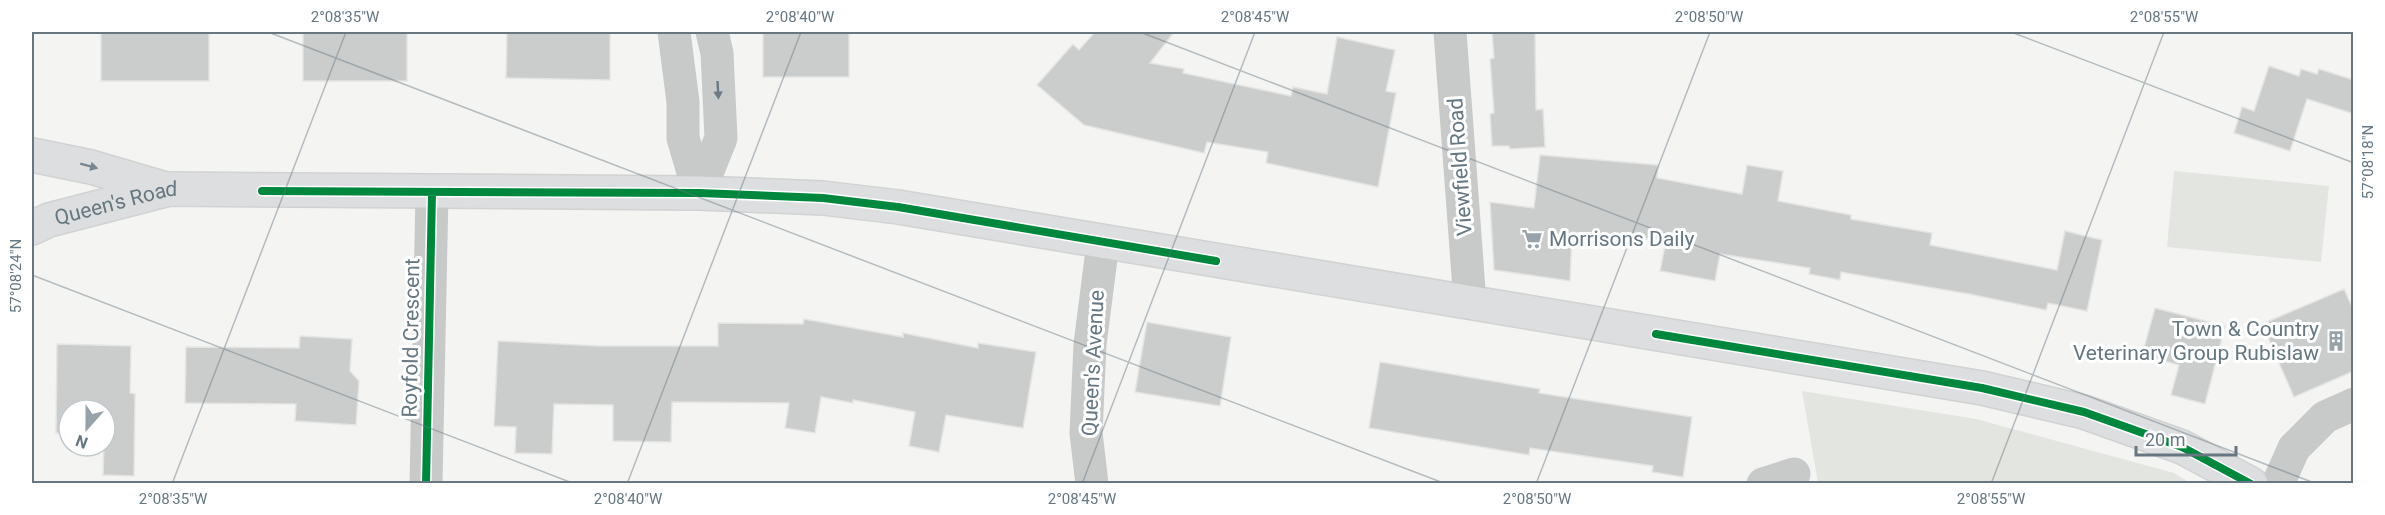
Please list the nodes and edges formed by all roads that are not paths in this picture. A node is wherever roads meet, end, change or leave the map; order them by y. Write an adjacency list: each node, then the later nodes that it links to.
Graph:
1 (674, 32): 7 (street)
2 (712, 32): 7 (street, one-way to 7)
3 (1450, 32): 10 (street, Viewfield Road)
4 (32, 155): 5 (main road, Queen's Road, one-way to 5)
5 (169, 189): 6 (main road); 8 (main road, Queen's Road)
6 (432, 193): 7 (main road); 12 (street, Royfold Crescent)
7 (699, 193): 9 (main road)
8 (32, 228)
9 (1103, 243): 10 (main road); 13 (street, Queen's Avenue)
10 (1470, 303): 14 (main road)
11 (2354, 404): 15 (street)
12 (426, 483)
13 (1092, 483)
14 (2251, 483)
15 (2278, 483)

